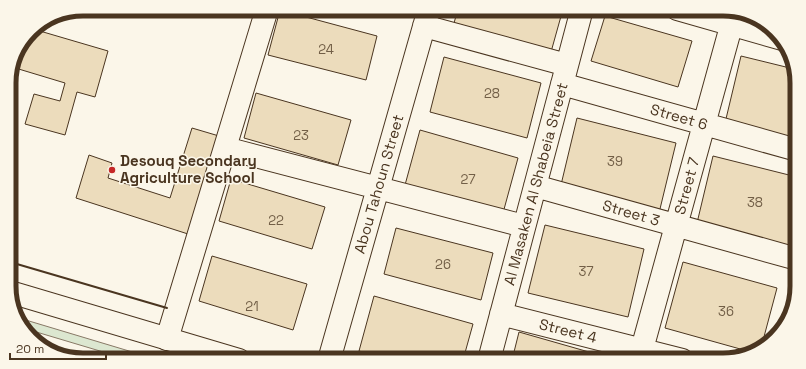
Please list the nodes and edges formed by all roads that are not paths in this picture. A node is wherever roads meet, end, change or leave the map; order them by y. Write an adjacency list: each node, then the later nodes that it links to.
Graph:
1 (265, 16): 9 (street)
2 (580, 16): 7 (street, Al Masaken Al Shabeia Street)
3 (721, 16): 5 (street)
4 (427, 18): 7 (street, Street 6); 12 (street, Abou Tahoun Street)
5 (733, 18): 6 (street); 8 (street, Street 7)
6 (765, 31)
7 (565, 74): 8 (street, Street 6); 11 (street, Al Masaken Al Shabeia Street)
8 (704, 124): 10 (street, Street 6); 13 (street, Street 7)
9 (225, 148): 12 (street); 18 (street)
10 (790, 148)
11 (535, 186): 13 (street, Street 3); 14 (street, Al Masaken Al Shabeia Street)
12 (378, 188): 14 (street); 20 (street, Abou Tahoun Street)
13 (676, 225): 15 (street, Street 3); 23 (street, Street 7)
14 (524, 226): 17 (street, Al Masaken Al Shabeia Street)
15 (790, 257)
16 (17, 294): 18 (street)
17 (501, 314): 21 (street, Al Masaken Al Shabeia Street); 22 (street, Street 4)
18 (167, 339): 19 (street)
19 (215, 353)
20 (331, 353)
21 (491, 353)
22 (633, 353)
23 (641, 353)

